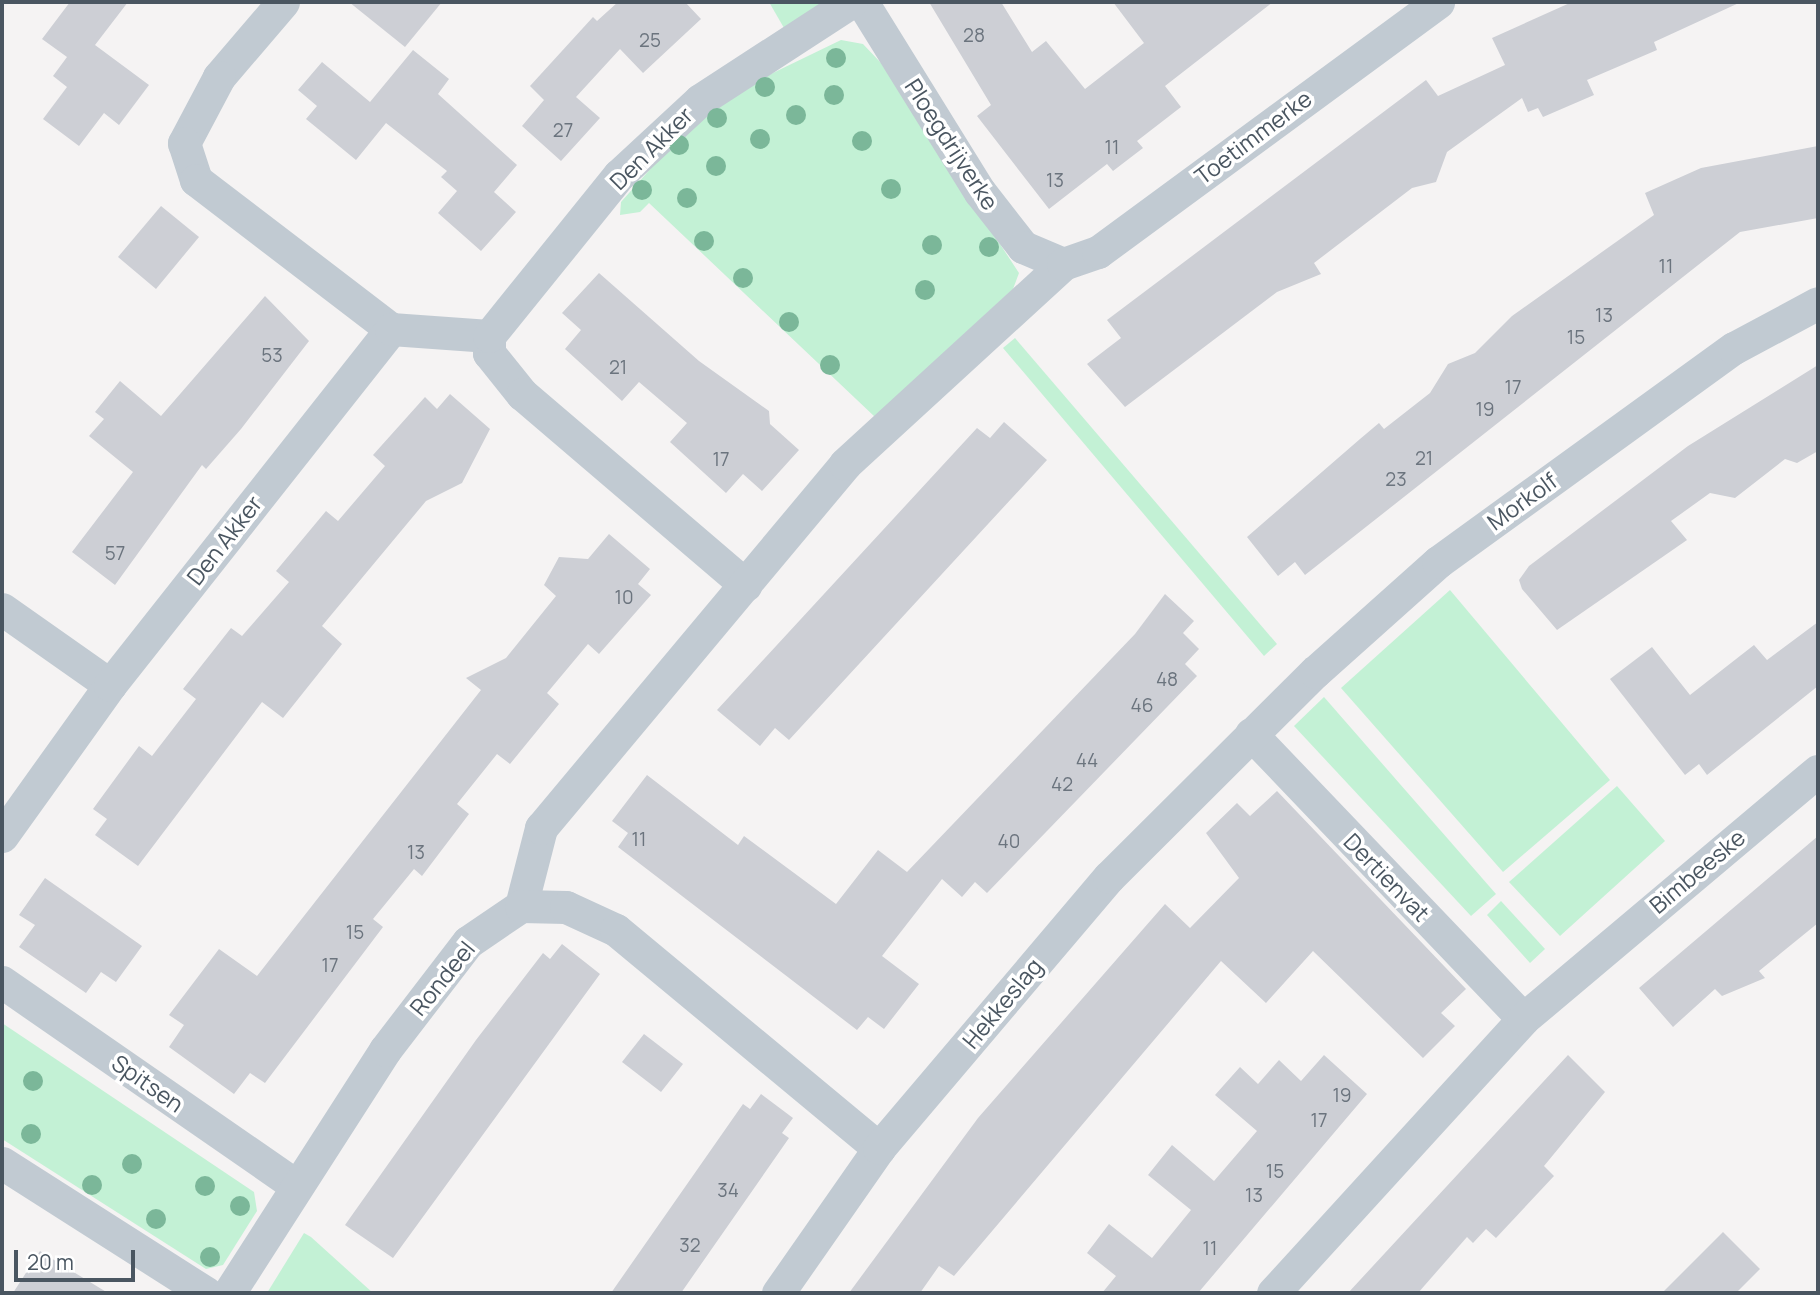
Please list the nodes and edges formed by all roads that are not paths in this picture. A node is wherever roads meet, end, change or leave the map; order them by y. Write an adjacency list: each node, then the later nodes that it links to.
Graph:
1 (283, 2): 7 (street)
2 (851, 2): 8 (street, Den Akker)
3 (862, 2): 5 (street, Ploegdrijverke)
4 (1438, 2): 5 (street, Toetimmerke)
5 (1063, 264): 9 (street)
6 (1818, 303): 12 (street, Morkolf)
7 (391, 329): 8 (street); 11 (street, Den Akker)
8 (489, 336): 9 (street)
9 (746, 585): 15 (street)
10 (2, 609): 11 (street)
11 (110, 685): 14 (street, Den Akker)
12 (1251, 734): 17 (street, Dertienvat); 18 (street, Hekkeslag)
13 (1818, 771): 17 (street, Bimbeeske)
14 (2, 836)
15 (521, 906): 18 (street); 20 (street, Rondeel)
16 (2, 982): 20 (street, Spitsen)
17 (1523, 1019): 24 (street)
18 (879, 1148): 23 (street, Hekkeslag)
19 (2, 1163): 21 (street)
20 (294, 1184): 22 (street, Rondeel)
21 (206, 1293)
22 (229, 1293)
23 (778, 1293)
24 (1273, 1293)

